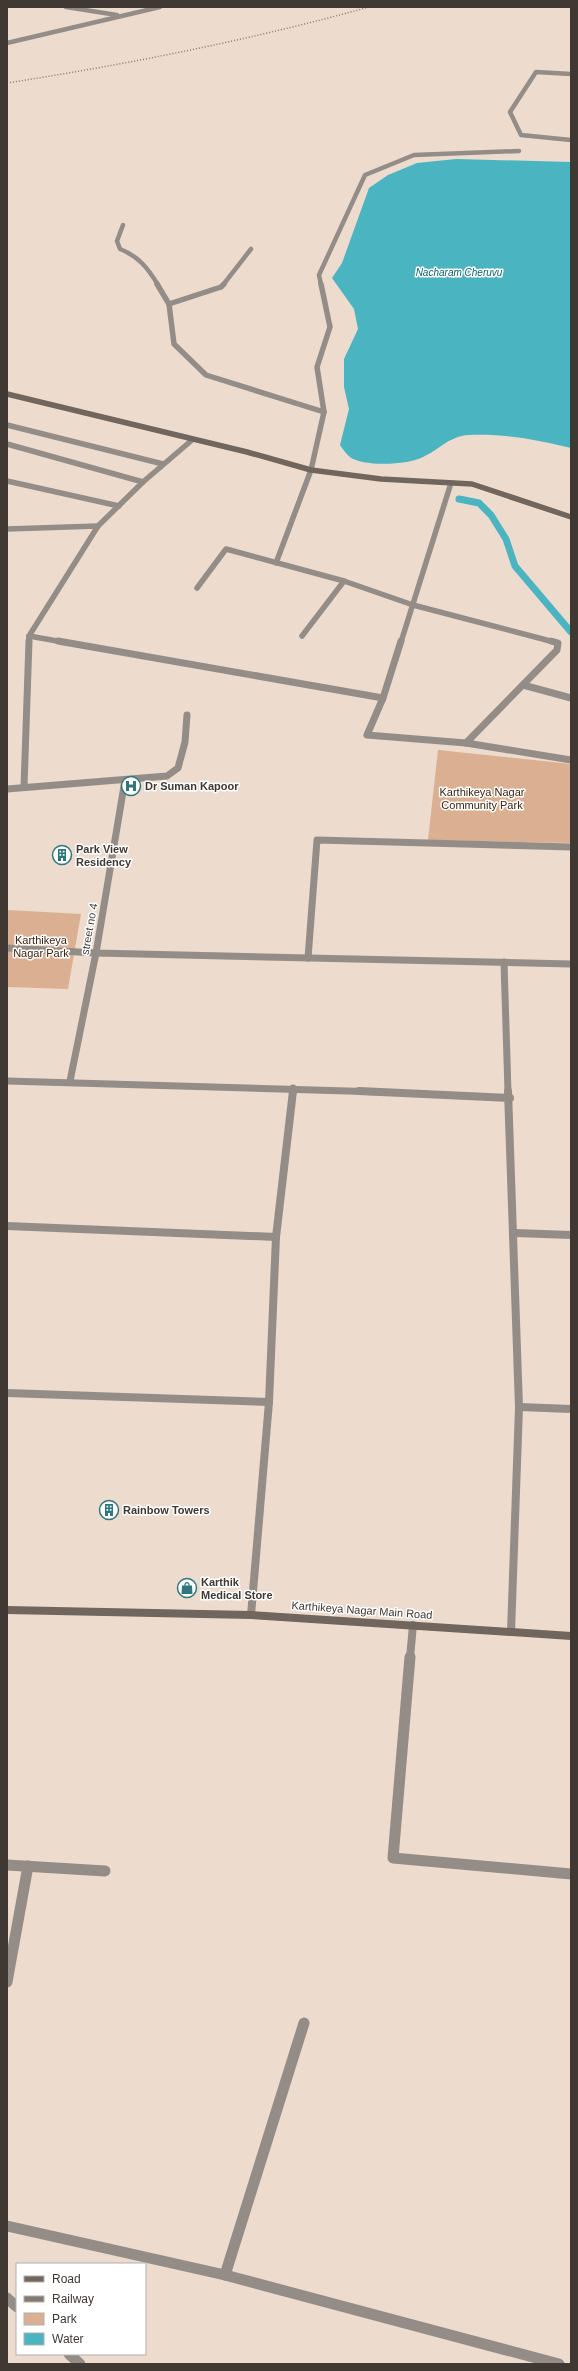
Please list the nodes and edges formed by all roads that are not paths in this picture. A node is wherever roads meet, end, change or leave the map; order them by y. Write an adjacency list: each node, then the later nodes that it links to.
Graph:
1 (66, 7): 3 (street)
2 (160, 7): 3 (street)
3 (122, 16): 4 (street)
4 (7, 42)
5 (571, 74): 6 (street)
6 (571, 140)
7 (519, 151): 12 (street)
8 (123, 226): 10 (street)
9 (251, 248): 10 (street)
10 (169, 304): 12 (street)
11 (7, 394): 14 (street)
12 (324, 412): 17 (street)
13 (7, 425): 16 (street)
14 (192, 440): 16 (street); 17 (street)
15 (7, 444): 19 (street)
16 (163, 464): 19 (street)
17 (311, 470): 20 (street); 25 (street)
18 (7, 481): 21 (street)
19 (143, 482): 21 (street)
20 (451, 482): 22 (street); 28 (street)
21 (119, 506): 23 (street)
22 (571, 517)
23 (98, 526): 24 (street); 29 (street)
24 (7, 529)
25 (276, 563): 26 (street); 27 (street)
26 (344, 580): 28 (street); 30 (street)
27 (197, 588)
28 (413, 605): 31 (street); 32 (street)
29 (29, 636): 32 (street); 38 (street)
30 (302, 636)
31 (523, 685): 33 (street); 35 (street)
32 (383, 698): 35 (street)
33 (571, 698)
34 (187, 715): 37 (street)
35 (466, 743): 36 (street)
36 (571, 759)
37 (125, 780): 38 (street); 42 (street, street no 4)
38 (24, 787): 39 (street)
39 (7, 789)
40 (571, 846): 43 (street)
41 (7, 948): 42 (street)
42 (96, 953): 43 (street); 47 (street, street no 4)
43 (308, 958): 44 (street)
44 (504, 962): 45 (street); 49 (street)
45 (571, 964)
46 (7, 1081): 47 (street)
47 (70, 1081): 48 (street)
48 (293, 1088): 49 (street); 53 (street)
49 (510, 1098): 51 (street)
50 (7, 1226): 53 (street)
51 (514, 1233): 52 (street); 56 (street)
52 (571, 1235)
53 (276, 1237): 55 (street)
54 (7, 1393): 55 (street)
55 (269, 1402): 59 (street)
56 (519, 1407): 57 (street); 61 (street)
57 (571, 1409)
58 (7, 1610): 59 (street, Karthikeya Nagar Main Road)
59 (251, 1615): 60 (street, Karthikeya Nagar Main Road)
60 (414, 1625): 61 (street, Karthikeya Nagar Main Road); 66 (street)
61 (512, 1632): 62 (street, Karthikeya Nagar Main Road)
62 (571, 1636)
63 (7, 1865): 64 (street)
64 (28, 1866): 65 (street); 67 (street)
65 (105, 1871)
66 (571, 1874)
67 (7, 1982)
68 (304, 2023): 70 (street)
69 (7, 2226): 70 (street)
70 (225, 2275): 75 (street)
71 (7, 2298): 72 (street)
72 (16, 2306)
73 (70, 2355): 74 (street)
74 (80, 2364)
75 (559, 2364)

